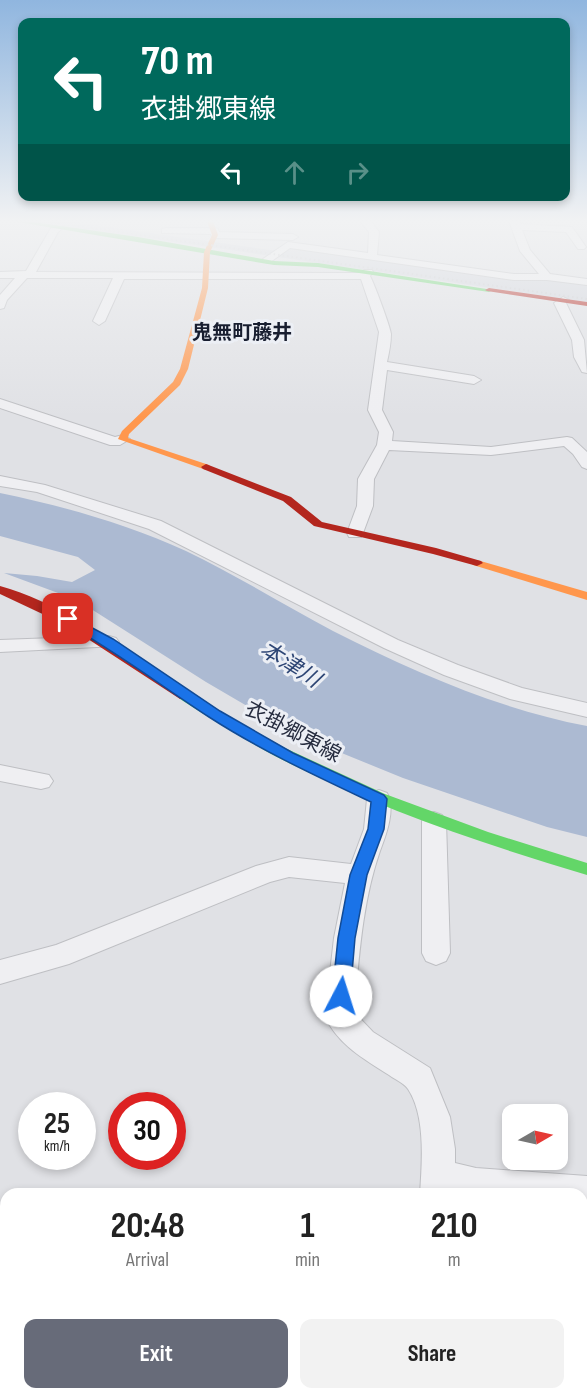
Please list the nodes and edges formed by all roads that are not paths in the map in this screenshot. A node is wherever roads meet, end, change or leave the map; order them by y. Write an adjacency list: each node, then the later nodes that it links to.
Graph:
1 (14, 286): 8 (street)
2 (115, 286): 9 (street)
3 (205, 286): 14 (street)
4 (370, 286): 10 (street)
5 (459, 286): 6 (street)
6 (562, 300): 7 (street); 11 (street)
7 (587, 304)
8 (0, 306)
9 (99, 321)
10 (381, 365): 12 (street); 15 (street)
11 (587, 369)
12 (474, 380)
13 (0, 403): 14 (street)
14 (123, 439): 18 (street)
15 (384, 445): 16 (street); 18 (street)
16 (587, 464)
17 (0, 481): 23 (street)
18 (355, 533): 20 (street)
19 (0, 591): 21 (street, 衣掛郷東線)
20 (587, 596)
21 (109, 642): 22 (street); 26 (street, 衣掛郷東線)
22 (0, 646)
23 (587, 710)
24 (3, 779): 25 (street)
25 (41, 781)
26 (379, 799): 27 (street, 衣掛郷東線); 29 (street)
27 (434, 820): 28 (street, 衣掛郷東線); 30 (street)
28 (587, 869)
29 (359, 875): 31 (street); 32 (street)
30 (436, 954)
31 (0, 972)
32 (438, 1185): 33 (street)
33 (525, 1188)

